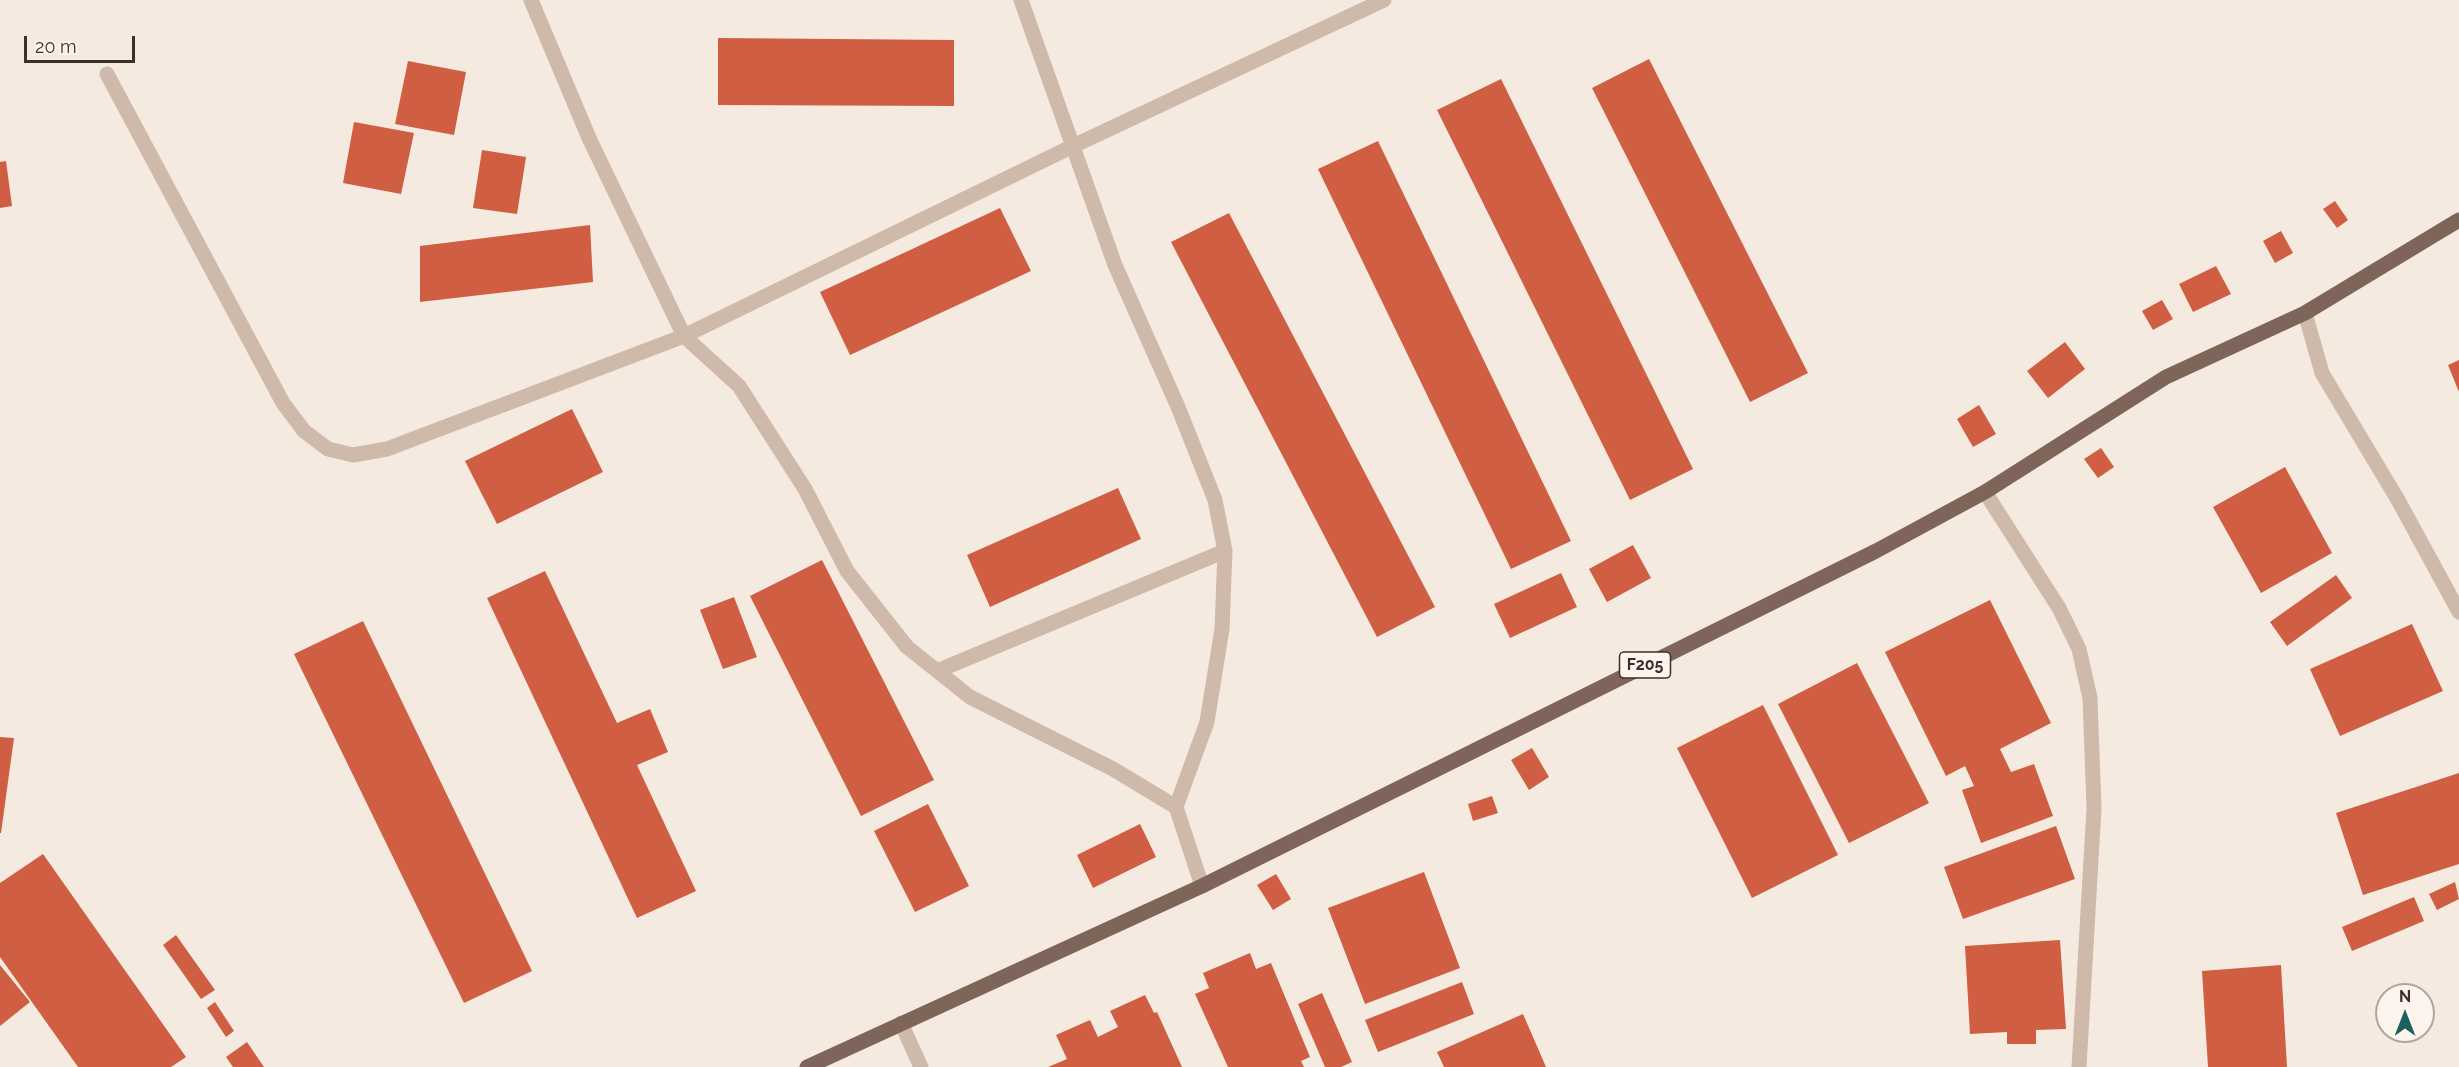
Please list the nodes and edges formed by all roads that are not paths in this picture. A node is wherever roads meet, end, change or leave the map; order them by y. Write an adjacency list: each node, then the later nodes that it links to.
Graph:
1 (531, 0): 8 (street)
2 (1021, 0): 5 (street)
3 (1384, 0): 5 (street)
4 (107, 74): 8 (street)
5 (1071, 147): 8 (street); 10 (street)
6 (2459, 220): 7 (main road, F205)
7 (2305, 313): 9 (main road, F205); 11 (street)
8 (684, 336): 12 (street)
9 (1985, 492): 14 (main road, F205); 18 (street)
10 (1225, 551): 12 (street); 13 (street)
11 (2459, 612)
12 (937, 671): 13 (street)
13 (1176, 807): 14 (street)
14 (1202, 886): 15 (main road, F205)
15 (901, 1023): 16 (main road, F205); 17 (street)
16 (807, 1067)
17 (921, 1067)
18 (2079, 1067)

